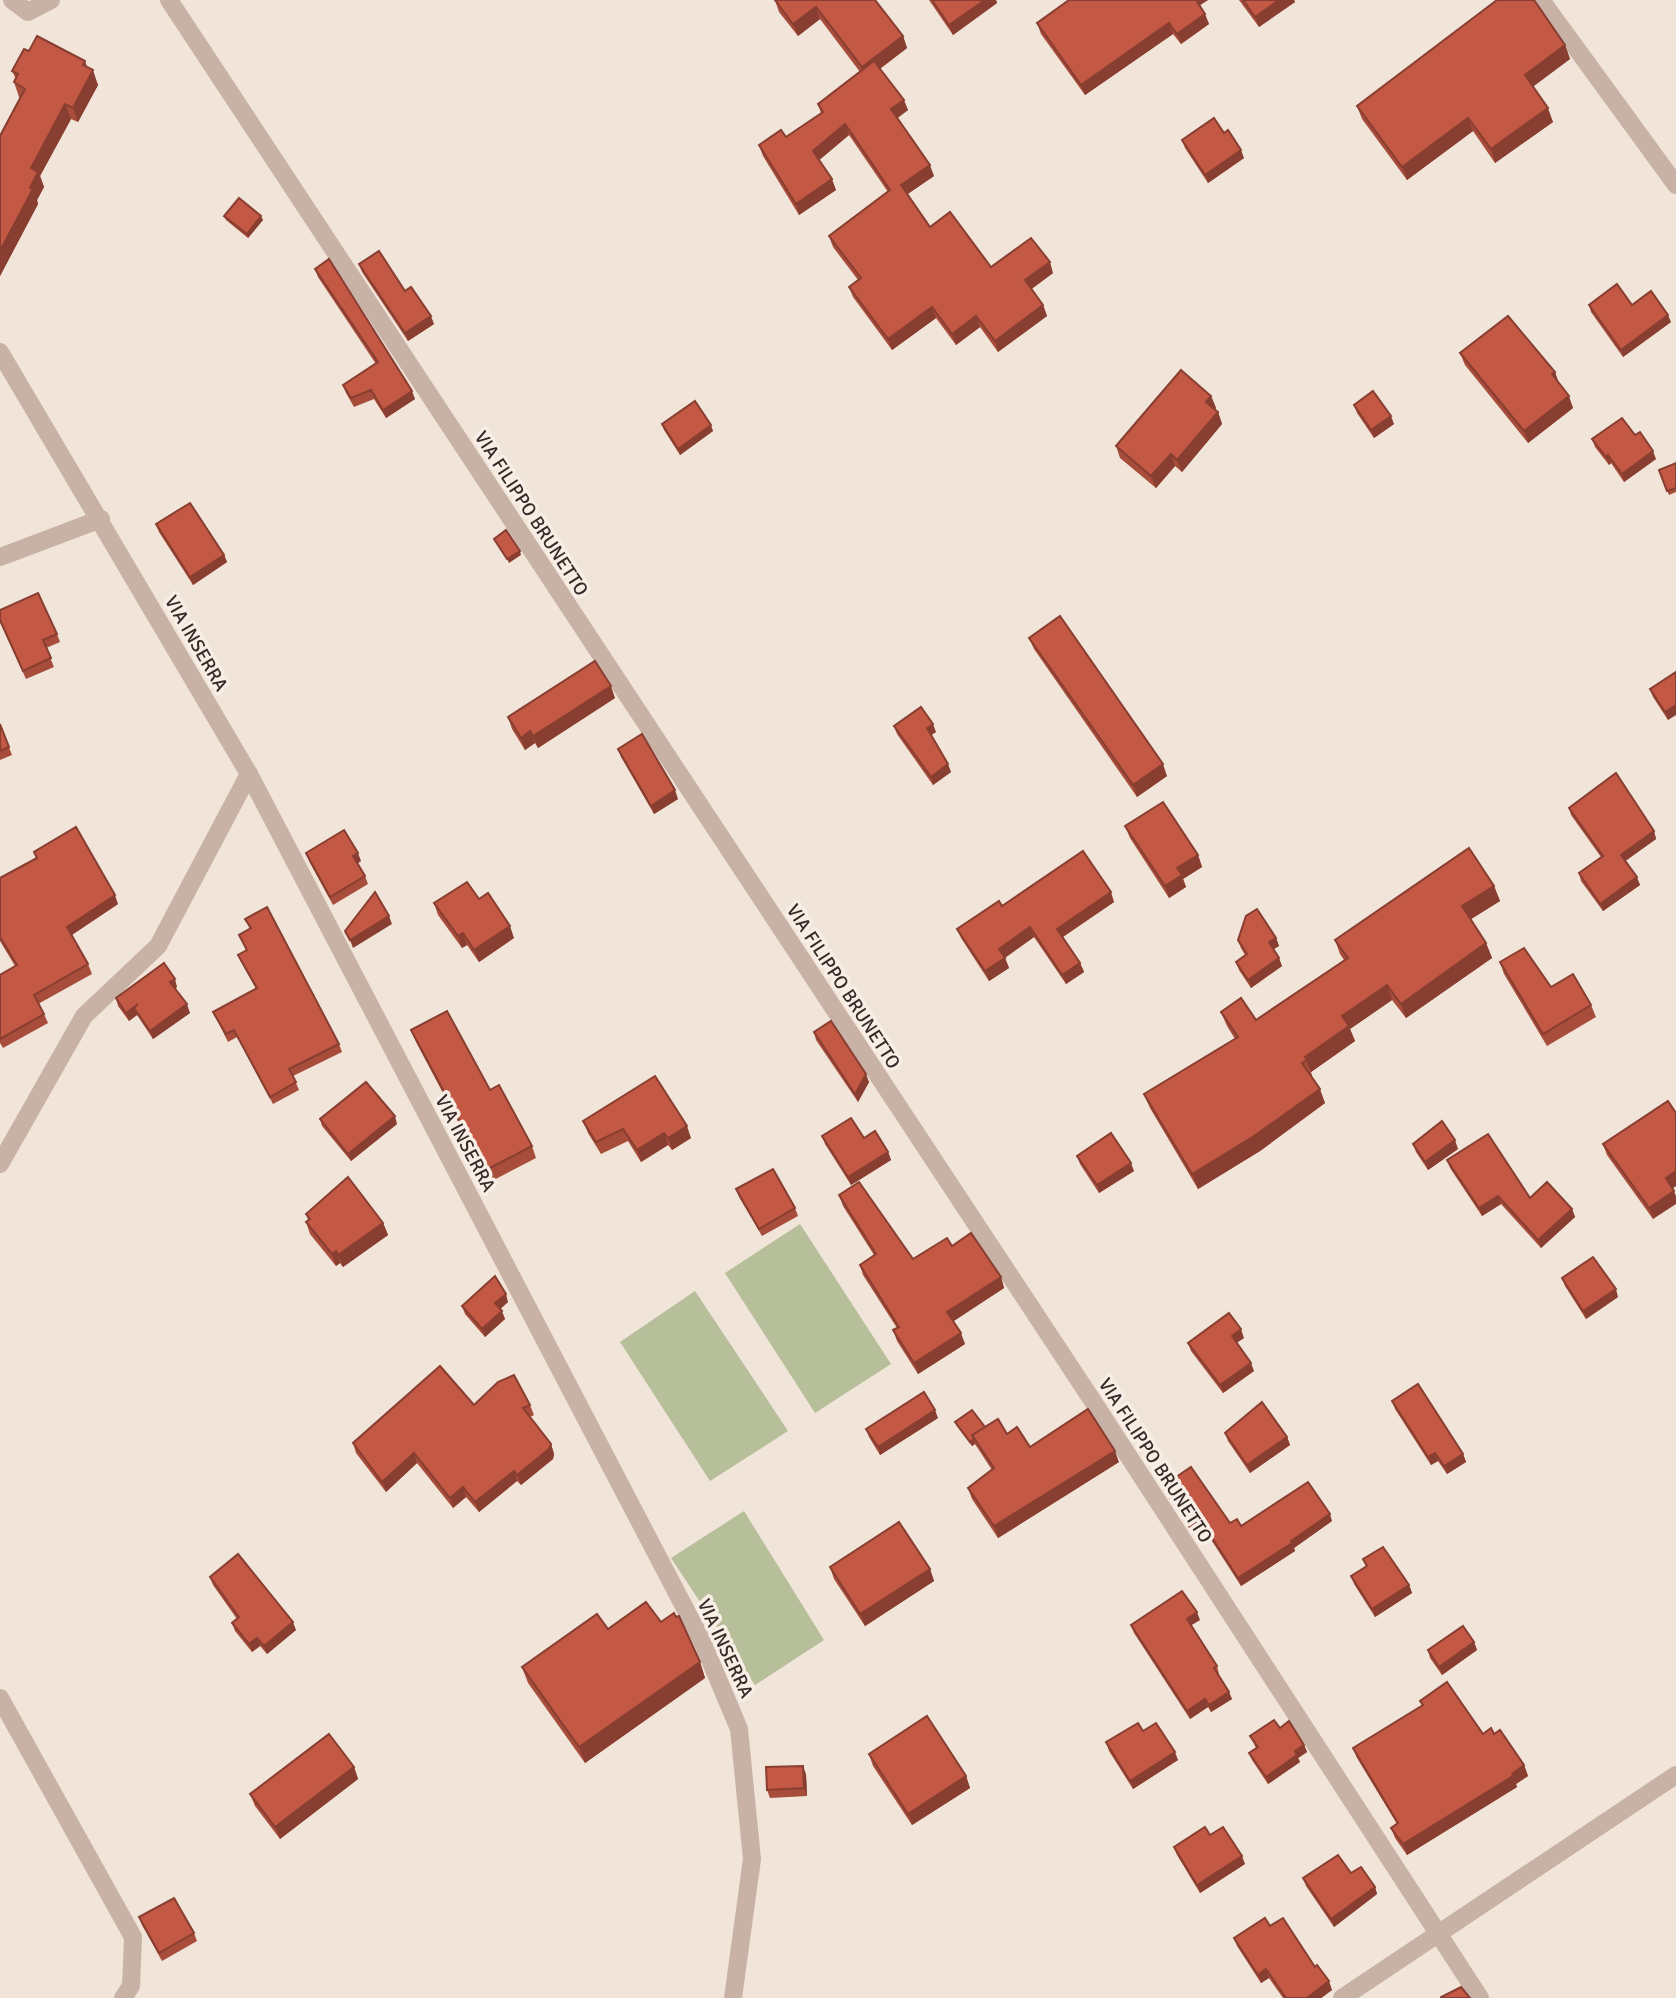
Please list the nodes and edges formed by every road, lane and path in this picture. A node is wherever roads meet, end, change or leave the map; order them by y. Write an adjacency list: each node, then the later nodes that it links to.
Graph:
1 (12, 0): 2 (street)
2 (51, 0)
3 (170, 0): 13 (street, VIA FILIPPO BRUNETTO)
4 (1541, 0): 5 (street)
5 (1676, 185)
6 (0, 352): 7 (street, VIA INSERRA)
7 (101, 519): 8 (street); 9 (street, VIA INSERRA)
8 (0, 557)
9 (249, 774): 10 (street); 15 (street, VIA INSERRA)
10 (0, 1164)
11 (0, 1698): 14 (street)
12 (1676, 1775): 13 (street)
13 (1438, 1934): 16 (street); 17 (street, VIA FILIPPO BRUNETTO)
14 (123, 1998)
15 (733, 1998)
16 (1342, 1998)
17 (1480, 1998)

